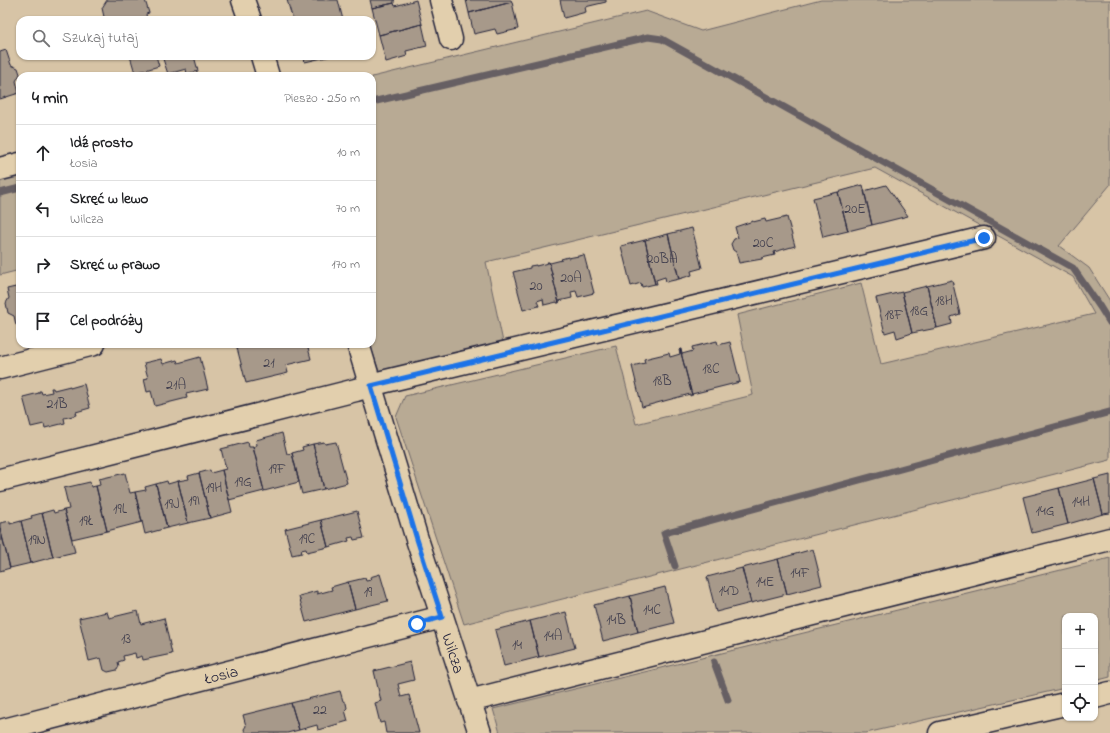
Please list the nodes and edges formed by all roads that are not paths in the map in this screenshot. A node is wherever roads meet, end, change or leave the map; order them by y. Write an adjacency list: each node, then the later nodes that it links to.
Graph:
1 (243, 0): 3 (street)
2 (441, 0): 4 (street)
3 (249, 16)
4 (451, 39)
5 (263, 60): 6 (street)
6 (267, 72)
7 (16, 165): 8 (street)
8 (0, 169)
9 (984, 238): 13 (street)
10 (78, 348): 12 (street)
11 (359, 348): 13 (street, Wilcza)
12 (0, 368)
13 (371, 386): 14 (street); 16 (street, Wilcza)
14 (0, 480)
15 (1110, 539): 19 (street)
16 (442, 617): 19 (street, Wilcza); 21 (street, Łosia)
17 (1110, 693): 18 (street)
18 (1098, 696)
19 (469, 701): 22 (street, Wilcza)
20 (1062, 705): 23 (street)
21 (0, 731)
22 (480, 733)
23 (940, 733)

